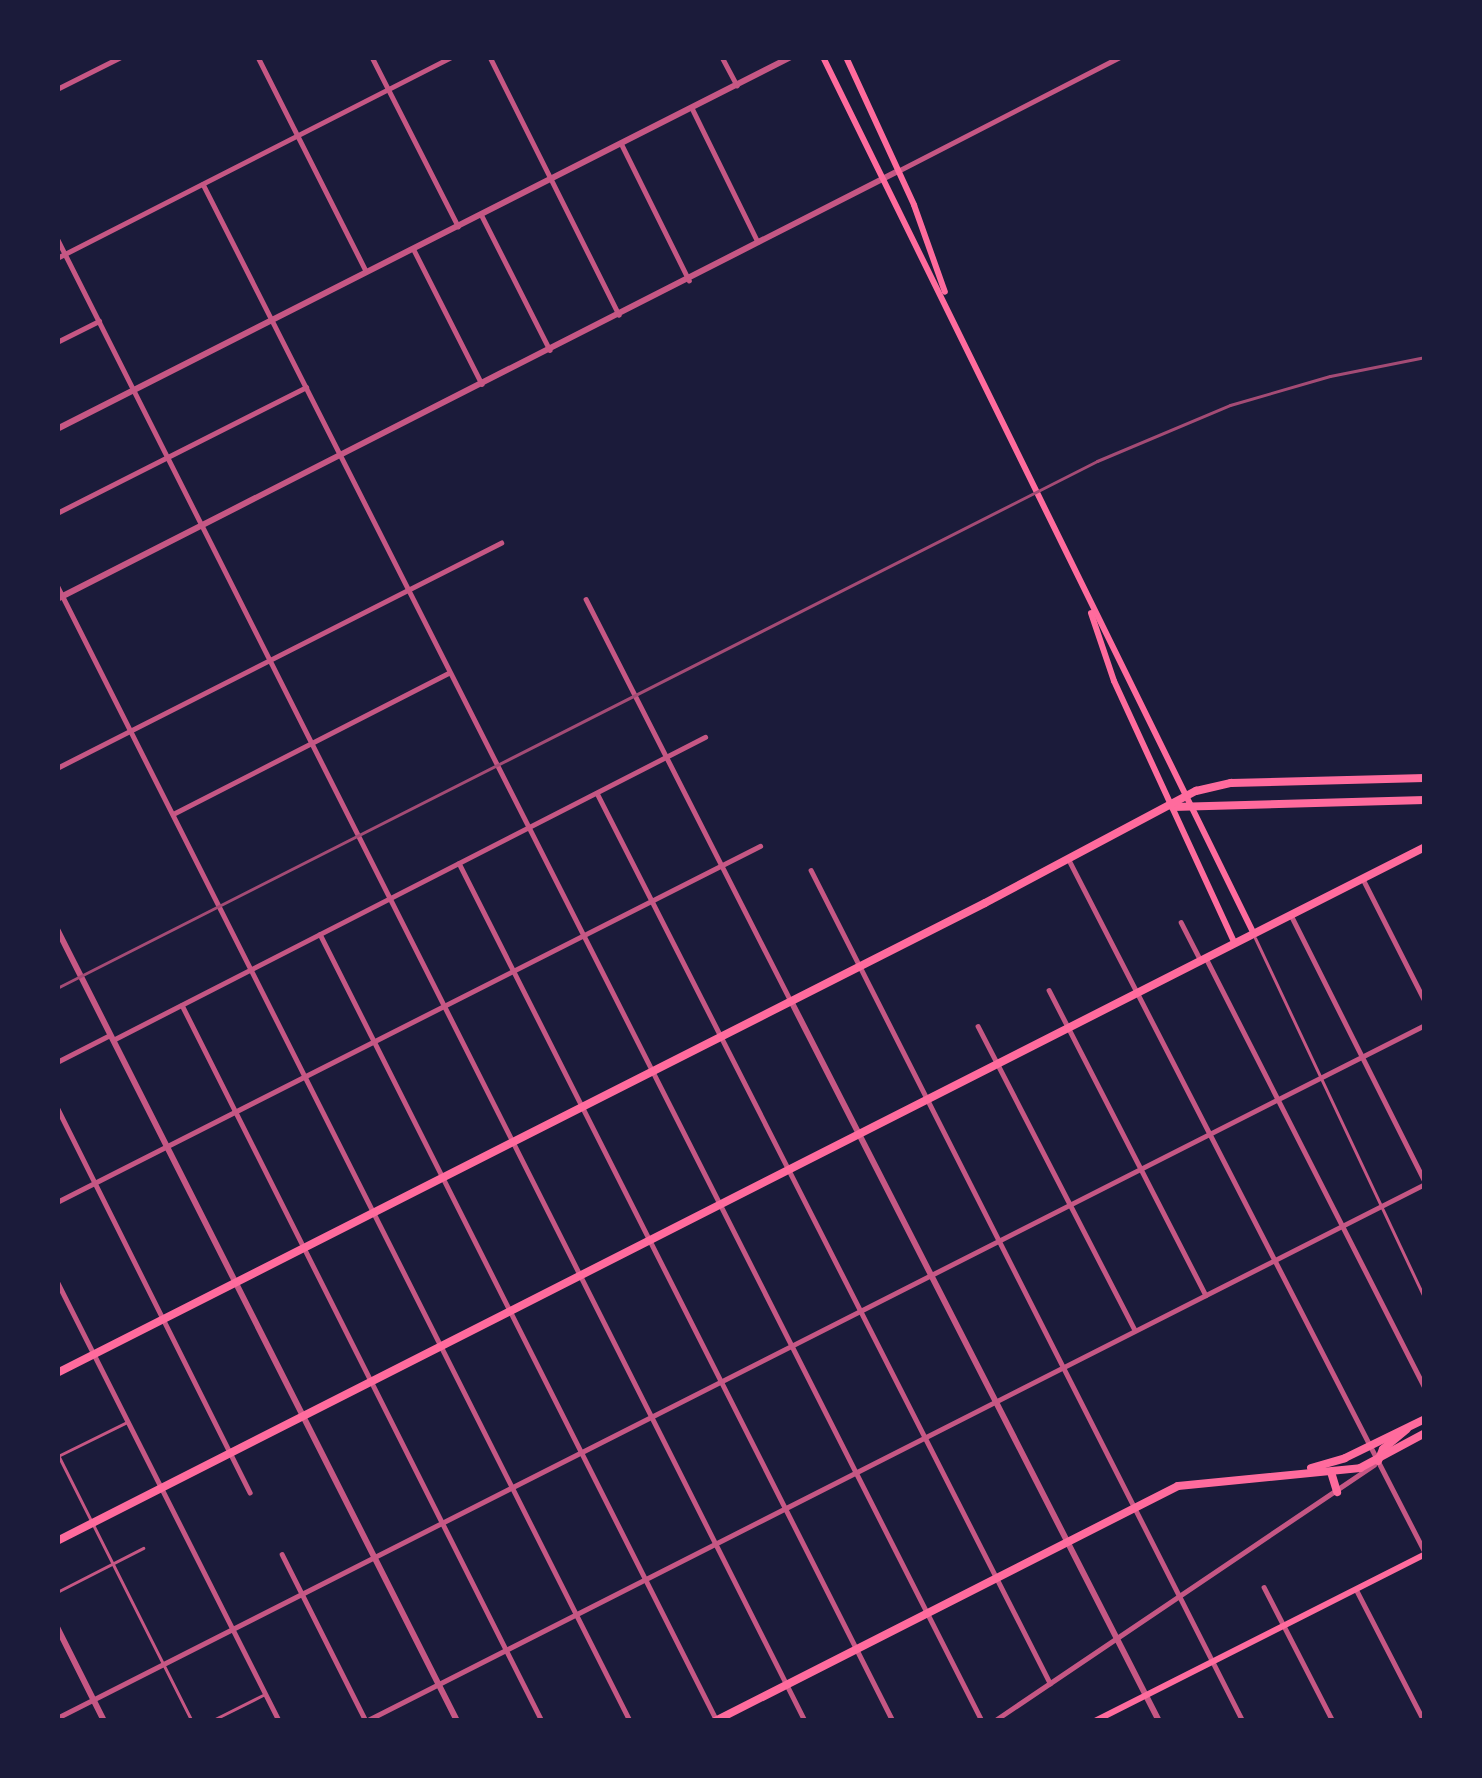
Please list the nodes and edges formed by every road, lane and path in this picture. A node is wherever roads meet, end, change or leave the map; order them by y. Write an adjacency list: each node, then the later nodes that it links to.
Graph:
1 (121, 57): 12 (street)
2 (258, 57): 15 (street)
3 (372, 57): 13 (street)
4 (452, 57): 13 (street)
5 (490, 57): 18 (street)
6 (722, 57): 11 (street)
7 (791, 57): 11 (street)
8 (824, 57): 19 (main road)
9 (845, 57): 17 (main road)
10 (1120, 57): 17 (street)
11 (737, 85): 14 (street)
12 (57, 89)
13 (389, 89): 15 (street); 22 (street)
14 (692, 108): 16 (street); 24 (street)
15 (298, 136): 20 (street); 28 (street)
16 (621, 144): 18 (street); 29 (street)
17 (898, 171): 19 (street); 30 (main road)
18 (551, 179): 21 (street); 31 (street)
19 (881, 181): 24 (street); 30 (main road)
20 (202, 184): 26 (street); 32 (street)
21 (481, 214): 22 (street); 35 (street)
22 (458, 226): 25 (street)
23 (57, 238): 26 (street)
24 (759, 244): 29 (street)
25 (413, 248): 28 (street); 36 (street)
26 (65, 254): 27 (street); 33 (street)
27 (57, 258)
28 (366, 271): 32 (street)
29 (689, 280): 31 (street)
30 (952, 312): 49 (main road)
31 (619, 315): 35 (street)
32 (272, 320): 37 (street); 38 (street)
33 (99, 321): 34 (street); 38 (street)
34 (57, 342)
35 (550, 350): 36 (street)
36 (482, 384): 40 (street)
37 (305, 387): 40 (street); 41 (street)
38 (134, 390): 39 (street); 41 (street)
39 (57, 429)
40 (341, 455): 43 (street); 46 (street)
41 (168, 457): 42 (street); 43 (street)
42 (57, 513)
43 (202, 525): 47 (street); 50 (street)
44 (501, 543): 46 (street)
45 (57, 585): 47 (street)
46 (409, 590): 50 (street); 51 (street)
47 (60, 597): 52 (street)
48 (586, 598): 55 (street)
49 (1091, 609): 60 (main road); 61 (main road)
50 (270, 660): 52 (street); 54 (street)
51 (449, 673): 54 (street); 63 (street)
52 (131, 730): 56 (street); 62 (street)
53 (705, 737): 55 (street)
54 (313, 743): 62 (street); 71 (street)
55 (667, 757): 58 (street); 68 (street)
56 (57, 768)
57 (1425, 778): 60 (main road)
58 (596, 793): 63 (street); 72 (street)
59 (1425, 800): 60 (main road)
60 (1188, 801): 61 (main road); 77 (main road)
61 (1171, 808): 66 (main road); 79 (main road)
62 (173, 814): 82 (street)
63 (527, 828): 67 (street); 78 (street)
64 (760, 846): 68 (street)
65 (1425, 848): 70 (main road)
66 (1069, 860): 81 (main road); 85 (street)
67 (459, 863): 71 (street); 83 (street)
68 (722, 865): 72 (street); 86 (street)
69 (811, 870): 81 (street)
70 (1363, 879): 73 (main road); 87 (street)
71 (391, 898): 76 (street); 89 (street)
72 (652, 901): 78 (street); 94 (street)
73 (1291, 915): 77 (main road); 96 (street)
74 (1181, 922): 80 (street)
75 (57, 929): 93 (street)
76 (320, 934): 82 (street); 95 (street)
77 (1254, 934): 79 (main road); 101 (lane)
78 (582, 936): 83 (street); 99 (street)
79 (1235, 944): 80 (main road)
80 (1203, 960): 85 (main road); 102 (street)
81 (860, 967): 86 (main road); 103 (street)
82 (252, 969): 88 (street); 100 (street)
83 (513, 971): 89 (street); 104 (street)
84 (1049, 990): 92 (street)
85 (1137, 993): 92 (main road); 107 (street)
86 (791, 1001): 94 (main road); 108 (street)
87 (1425, 1001)
88 (182, 1005): 93 (street); 106 (street)
89 (445, 1006): 95 (street); 109 (street)
90 (1425, 1025): 96 (street)
91 (978, 1026): 98 (street)
92 (1068, 1028): 98 (main road); 111 (street)
93 (112, 1037): 97 (street); 110 (street)
94 (720, 1037): 99 (main road); 112 (street)
95 (374, 1042): 100 (street); 113 (street)
96 (1362, 1057): 101 (street); 114 (street)
97 (57, 1062)
98 (998, 1064): 103 (main road); 117 (street)
99 (651, 1072): 104 (main road); 118 (street)
100 (306, 1076): 106 (street); 120 (street)
101 (1321, 1078): 102 (street); 119 (lane)
102 (1278, 1099): 107 (street); 121 (street)
103 (927, 1100): 108 (main road); 122 (street)
104 (582, 1106): 109 (main road); 123 (street)
105 (57, 1107): 115 (street)
106 (236, 1112): 110 (street); 124 (street)
107 (1210, 1133): 111 (street); 125 (street)
108 (859, 1134): 112 (main road); 126 (street)
109 (514, 1141): 113 (main road); 127 (street)
110 (167, 1147): 115 (street); 129 (street)
111 (1141, 1168): 117 (street); 130 (street)
112 (788, 1170): 118 (main road); 132 (street)
113 (442, 1177): 120 (main road); 133 (street)
114 (1425, 1182): 119 (street)
115 (96, 1183): 116 (street); 134 (street)
116 (57, 1202)
117 (1070, 1204): 122 (street); 135 (street)
118 (719, 1205): 123 (main road); 136 (street)
119 (1382, 1206): 121 (street); 131 (lane)
120 (374, 1212): 124 (main road); 137 (street)
121 (1342, 1226): 125 (street); 143 (street)
122 (1000, 1239): 126 (street); 139 (street)
123 (649, 1240): 127 (main road); 141 (street)
124 (304, 1247): 129 (main road); 142 (street)
125 (1275, 1260): 130 (street); 152 (street)
126 (931, 1274): 132 (street); 144 (street)
127 (581, 1275): 133 (main road); 145 (street)
128 (57, 1281): 138 (street)
129 (235, 1282): 134 (main road); 146 (street)
130 (1206, 1295): 135 (street)
131 (1425, 1300)
132 (860, 1310): 136 (street); 151 (street)
133 (510, 1311): 137 (main road); 153 (street)
134 (163, 1319): 138 (main road); 154 (street)
135 (1136, 1331): 139 (street)
136 (790, 1345): 141 (street); 159 (street)
137 (442, 1346): 142 (main road); 160 (street)
138 (94, 1354): 140 (main road); 148 (street)
139 (1065, 1367): 144 (street); 164 (street)
140 (57, 1372)
141 (721, 1380): 145 (street); 165 (street)
142 (372, 1382): 146 (main road); 167 (street)
143 (1425, 1388)
144 (996, 1402): 151 (street); 169 (street)
145 (652, 1415): 153 (street); 170 (street)
146 (301, 1417): 154 (main road); 174 (street)
147 (1425, 1419): 149 (main road)
148 (128, 1422): 155 (lane); 161 (street)
149 (1408, 1428): 152 (main road); 156 (main road)
150 (1425, 1433): 156 (main road)
151 (925, 1437): 159 (street); 176 (street)
152 (1371, 1446): 156 (street); 157 (main road)
153 (581, 1452): 160 (street); 177 (street)
154 (230, 1453): 161 (main road); 162 (street)
155 (58, 1455): 166 (lane)
156 (1378, 1461): 158 (main road); 163 (street); 172 (street)
157 (1300, 1471): 158 (main road); 164 (main road)
158 (1331, 1472): 163 (main road)
159 (855, 1473): 165 (street); 183 (street)
160 (513, 1487): 167 (street); 184 (street)
161 (161, 1488): 166 (main road); 187 (street)
162 (250, 1492)
163 (1337, 1492): 182 (street)
164 (1136, 1507): 169 (main road); 182 (street)
165 (785, 1508): 170 (street); 190 (street)
166 (92, 1523): 168 (main road); 175 (lane)
167 (443, 1523): 174 (street); 189 (street)
168 (57, 1541)
169 (1067, 1542): 176 (main road); 188 (street)
170 (717, 1543): 177 (street); 195 (street)
171 (143, 1548): 175 (lane)
172 (1425, 1553): 179 (main road)
173 (282, 1554): 181 (street)
174 (373, 1558): 181 (street); 194 (street)
175 (112, 1563): 180 (lane); 192 (lane)
176 (997, 1578): 183 (main road); 193 (street)
177 (645, 1579): 184 (street); 208 (street)
178 (1264, 1587): 185 (street)
179 (1356, 1589): 185 (main road); 217 (street)
180 (57, 1592)
181 (302, 1592): 187 (street); 204 (street)
182 (1180, 1596): 188 (street); 191 (street)
183 (927, 1613): 190 (main road); 211 (street)
184 (577, 1614): 189 (street); 207 (street)
185 (1285, 1625): 191 (main road); 216 (street)
186 (57, 1627): 198 (street)
187 (232, 1629): 192 (street); 196 (street)
188 (1117, 1639): 193 (street); 197 (street)
189 (506, 1650): 194 (street); 206 (street)
190 (857, 1650): 195 (main road); 210 (street)
191 (1212, 1662): 197 (main road); 215 (street)
192 (163, 1664): 198 (street); 201 (lane)
193 (1050, 1683): 212 (street)
194 (438, 1684): 204 (street); 205 (street)
195 (787, 1684): 208 (main road); 209 (street)
196 (265, 1694): 202 (lane); 203 (street)
197 (1146, 1695): 213 (main road); 214 (street)
198 (93, 1699): 199 (street); 200 (street)
199 (57, 1718)
200 (104, 1721)
201 (192, 1721)
202 (211, 1721)
203 (279, 1721)
204 (366, 1721)
205 (457, 1721)
206 (542, 1721)
207 (630, 1721)
208 (716, 1721)
209 (805, 1721)
210 (893, 1721)
211 (982, 1721)
212 (994, 1721)
213 (1095, 1721)
214 (1159, 1721)
215 (1243, 1721)
216 (1333, 1721)
217 (1424, 1721)

